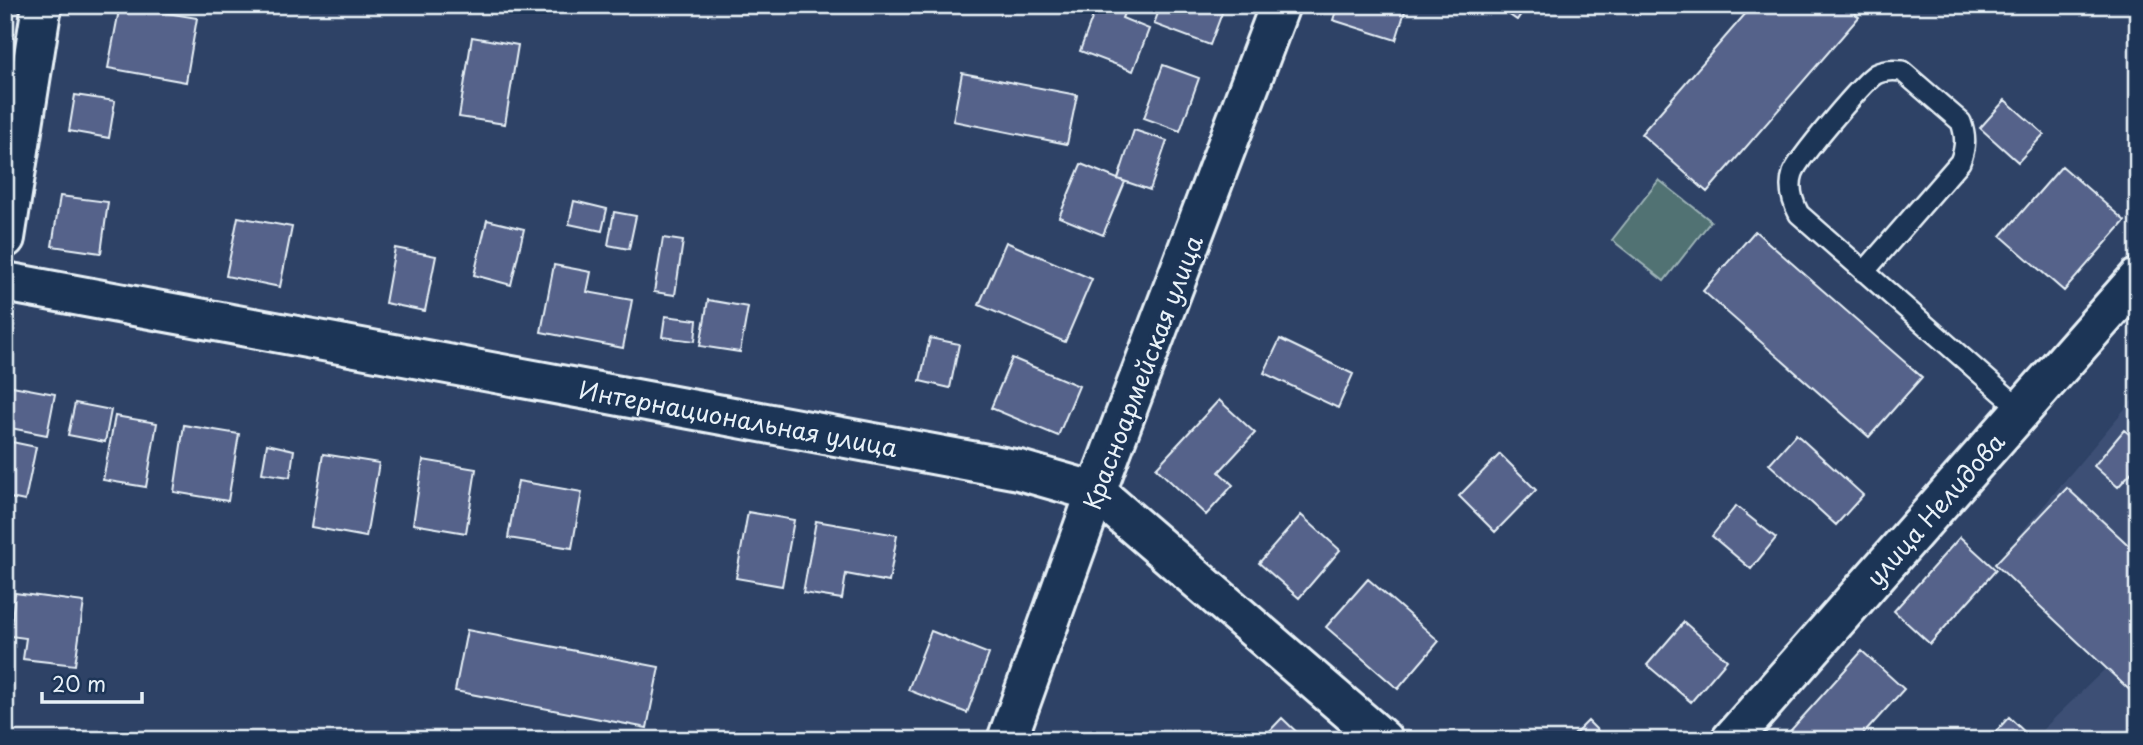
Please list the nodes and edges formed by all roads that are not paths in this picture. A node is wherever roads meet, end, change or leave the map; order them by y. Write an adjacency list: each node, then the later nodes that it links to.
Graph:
1 (42, 5): 3 (main road)
2 (1280, 5): 8 (main road, Красноармейская улица)
3 (5, 238)
4 (1864, 272): 4 (lane); 7 (lane)
5 (2138, 278): 7 (main road, улица Нелидова)
6 (5, 282): 8 (main road, Интернациональная улица)
7 (2022, 410): 11 (main road, улица Нелидова)
8 (1096, 492): 9 (main road, Красноармейская улица); 10 (main road, Интернациональная улица)
9 (1007, 740)
10 (1383, 740)
11 (1731, 740)

